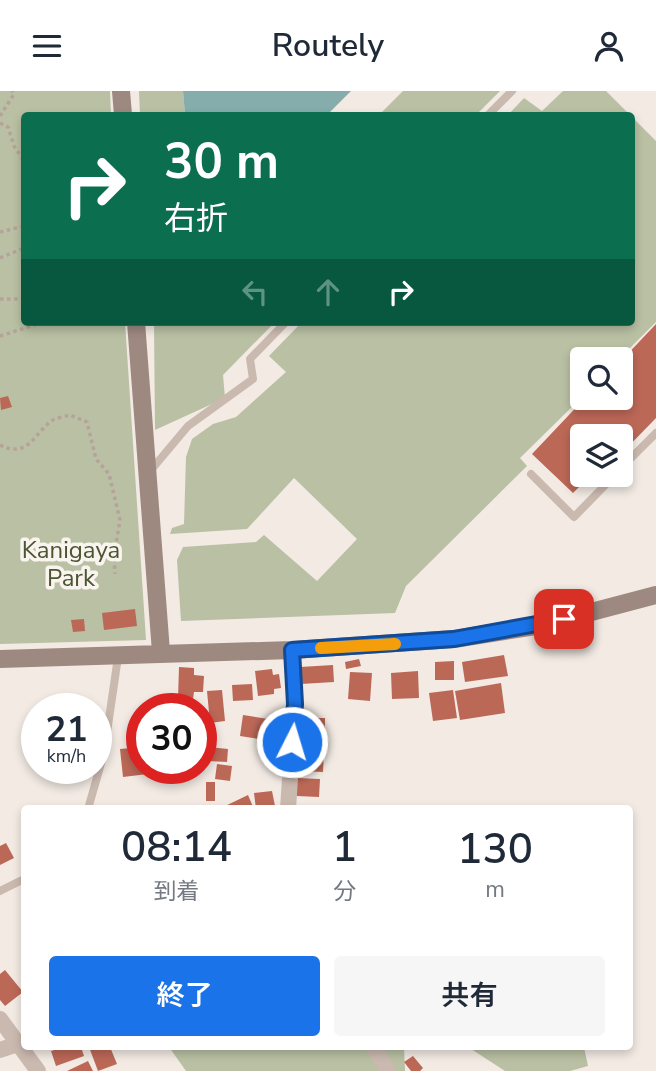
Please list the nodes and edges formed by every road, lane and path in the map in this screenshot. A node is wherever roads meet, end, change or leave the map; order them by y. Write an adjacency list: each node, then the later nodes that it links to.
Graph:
1 (12, 91): 6 (path)
2 (121, 91): 4 (street)
3 (513, 91): 5 (lane)
4 (123, 112)
5 (491, 112)
6 (0, 115)
7 (0, 123): 8 (path)
8 (21, 156)
9 (21, 227): 10 (path)
10 (0, 232)
11 (21, 248): 12 (path)
12 (0, 258)
13 (0, 299): 14 (path)
14 (21, 299)
15 (31, 326): 18 (path)
16 (136, 326): 23 (street)
17 (282, 326): 23 (lane)
18 (0, 336)
19 (656, 433): 21 (lane)
20 (0, 445): 25 (path)
21 (633, 456)
22 (531, 474): 24 (lane)
23 (145, 477): 28 (street)
24 (603, 487)
25 (116, 574)
26 (656, 595): 27 (street)
27 (292, 650): 28 (street); 32 (street)
28 (161, 652): 29 (street)
29 (118, 654): 30 (street); 31 (lane)
30 (0, 659)
31 (89, 805)
32 (284, 805)
33 (21, 880): 34 (lane)
34 (0, 891)
35 (0, 1019): 36 (street)
36 (18, 1044): 37 (street); 38 (street)
37 (21, 1048)
38 (0, 1050)
39 (22, 1050): 41 (street)
40 (376, 1050): 42 (street)
41 (38, 1071)
42 (388, 1071)

